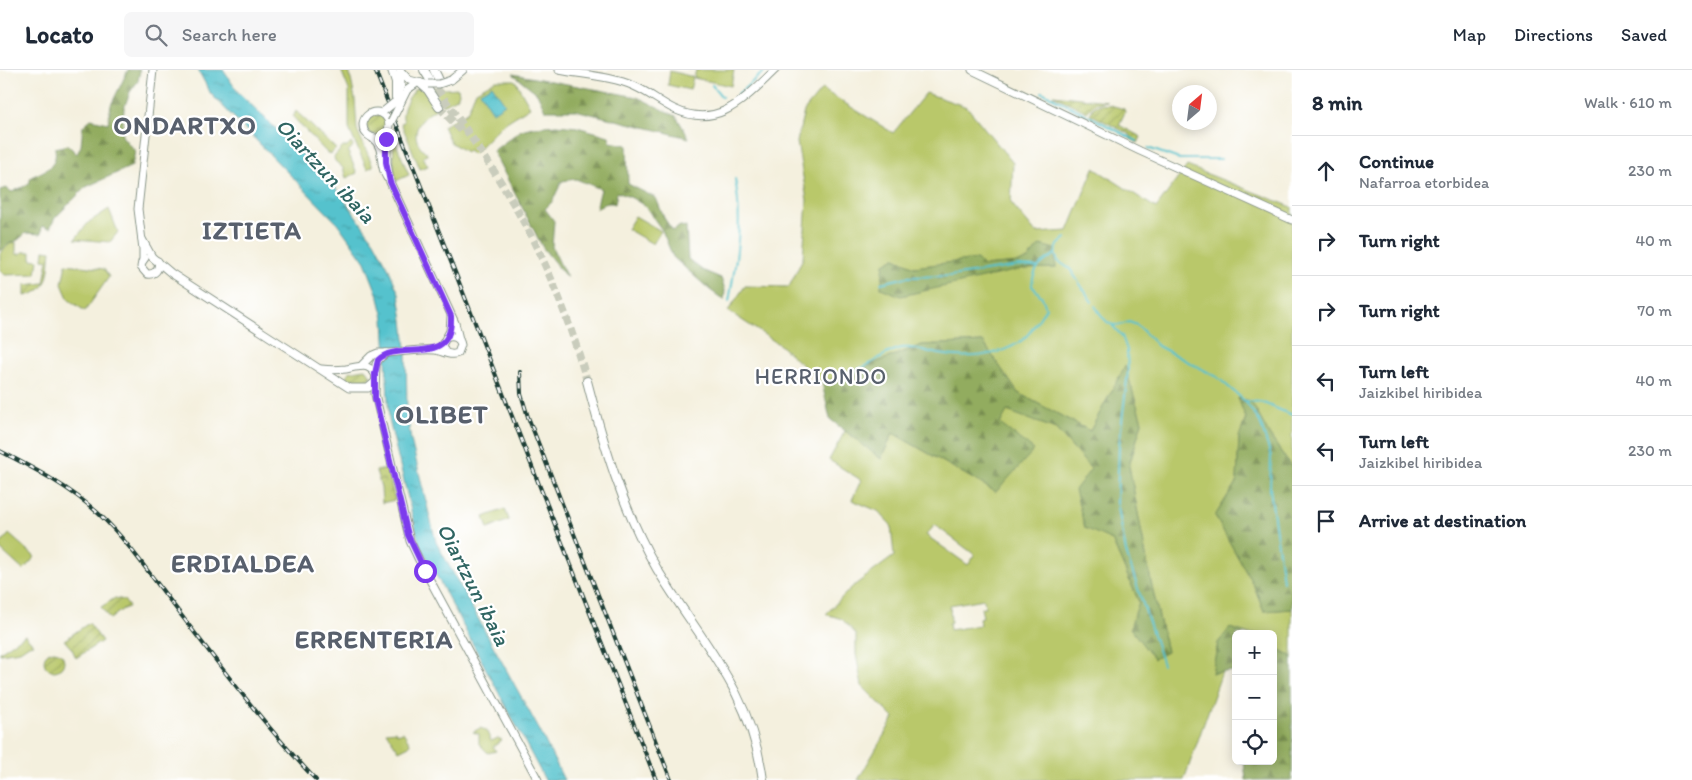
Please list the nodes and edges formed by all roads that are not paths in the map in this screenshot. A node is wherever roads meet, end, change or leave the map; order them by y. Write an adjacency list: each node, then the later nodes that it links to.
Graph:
1 (153, 70): 19 (main road)
2 (392, 70): 12 (main road)
3 (400, 70): 11 (main road); 12 (main road)
4 (424, 70): 11 (main road)
5 (434, 70): 10 (main road)
6 (463, 70): 11 (main road, bridge)
7 (559, 70): 8 (main road)
8 (775, 70)
9 (972, 70): 18 (main road)
10 (438, 74)
11 (424, 82): 12 (main road); 13 (main road)
12 (397, 102): 14 (main road, bridge); 15 (main road, bridge)
13 (439, 107)
14 (383, 112): 15 (main road); 16 (main road)
15 (389, 127): 16 (main road); 17 (main road)
16 (372, 137): 17 (main road)
17 (390, 182): 24 (main road)
18 (1292, 220)
19 (142, 239): 20 (main road); 21 (main road)
20 (155, 259): 21 (main road); 22 (main road); 23 (main road)
21 (143, 260): 22 (main road)
22 (157, 270): 23 (main road)
23 (171, 273): 31 (main road)
24 (451, 316): 25 (main road); 26 (main road)
25 (458, 339): 26 (main road); 28 (main road)
26 (445, 340): 27 (main road); 28 (main road)
27 (429, 350): 28 (main road); 29 (main road)
28 (445, 352)
29 (386, 353): 30 (main road); 33 (main road)
30 (361, 366): 32 (main road); 33 (main road)
31 (316, 367): 32 (main road); 36 (main road)
32 (347, 369): 36 (main road)
33 (375, 374): 35 (main road)
34 (586, 381): 40 (main road)
35 (375, 382): 37 (main road); 38 (main road)
36 (344, 384): 37 (main road)
37 (365, 389): 38 (main road)
38 (375, 398): 39 (main road)
39 (538, 780)
40 (763, 780)

